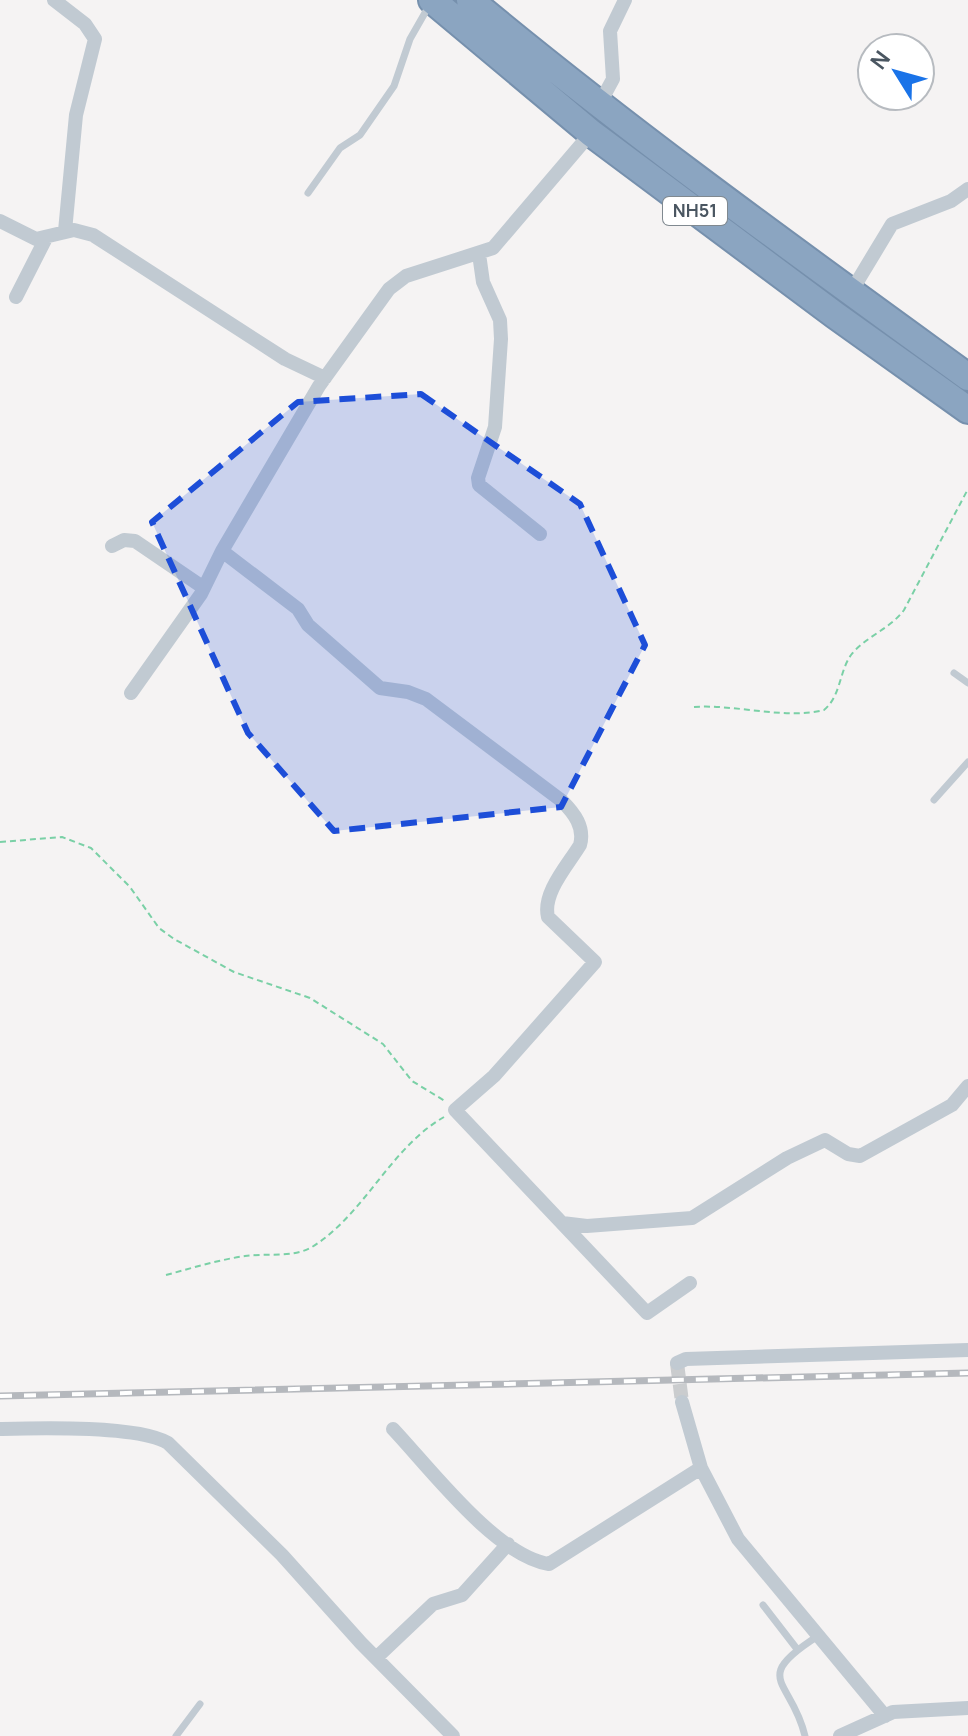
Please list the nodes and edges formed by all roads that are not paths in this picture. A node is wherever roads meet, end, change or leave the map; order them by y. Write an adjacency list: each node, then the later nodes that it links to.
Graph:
1 (54, 0): 10 (street)
2 (432, 0): 6 (highway, NH51); 8 (lane)
3 (470, 0): 5 (highway, NH51)
4 (625, 0): 5 (street)
5 (600, 103): 13 (highway, NH51)
6 (591, 133): 12 (street); 16 (highway, NH51)
7 (968, 189): 13 (street)
8 (308, 193)
9 (0, 221): 11 (street)
10 (65, 231): 11 (street); 18 (street)
11 (46, 238): 14 (street)
12 (479, 254): 18 (street); 20 (street)
13 (851, 292): 15 (highway, NH51)
14 (16, 297)
15 (890, 321): 16 (highway); 17 (highway, NH51)
16 (874, 343): 19 (highway, NH51)
17 (962, 368)
18 (325, 378): 22 (street)
19 (968, 410)
20 (540, 534)
21 (112, 546): 23 (street)
22 (222, 551): 23 (street); 30 (street)
23 (204, 588): 26 (street)
24 (954, 673): 25 (lane)
25 (968, 683)
26 (131, 693)
27 (968, 762): 28 (lane)
28 (934, 800)
29 (968, 1086): 30 (street)
30 (562, 1223): 31 (street)
31 (690, 1283)
32 (968, 1350): 33 (street)
33 (677, 1363)
34 (682, 1402): 37 (street)
35 (0, 1429): 42 (street)
36 (393, 1429): 38 (street)
37 (701, 1468): 38 (street); 40 (street)
38 (508, 1544): 42 (street)
39 (763, 1605): 41 (lane)
40 (818, 1636): 41 (lane); 45 (street)
41 (797, 1649): 48 (lane)
42 (376, 1658): 47 (street)
43 (200, 1704): 46 (lane)
44 (968, 1708): 45 (street)
45 (885, 1716): 49 (street)
46 (176, 1736)
47 (453, 1736)
48 (805, 1736)
49 (840, 1736)

